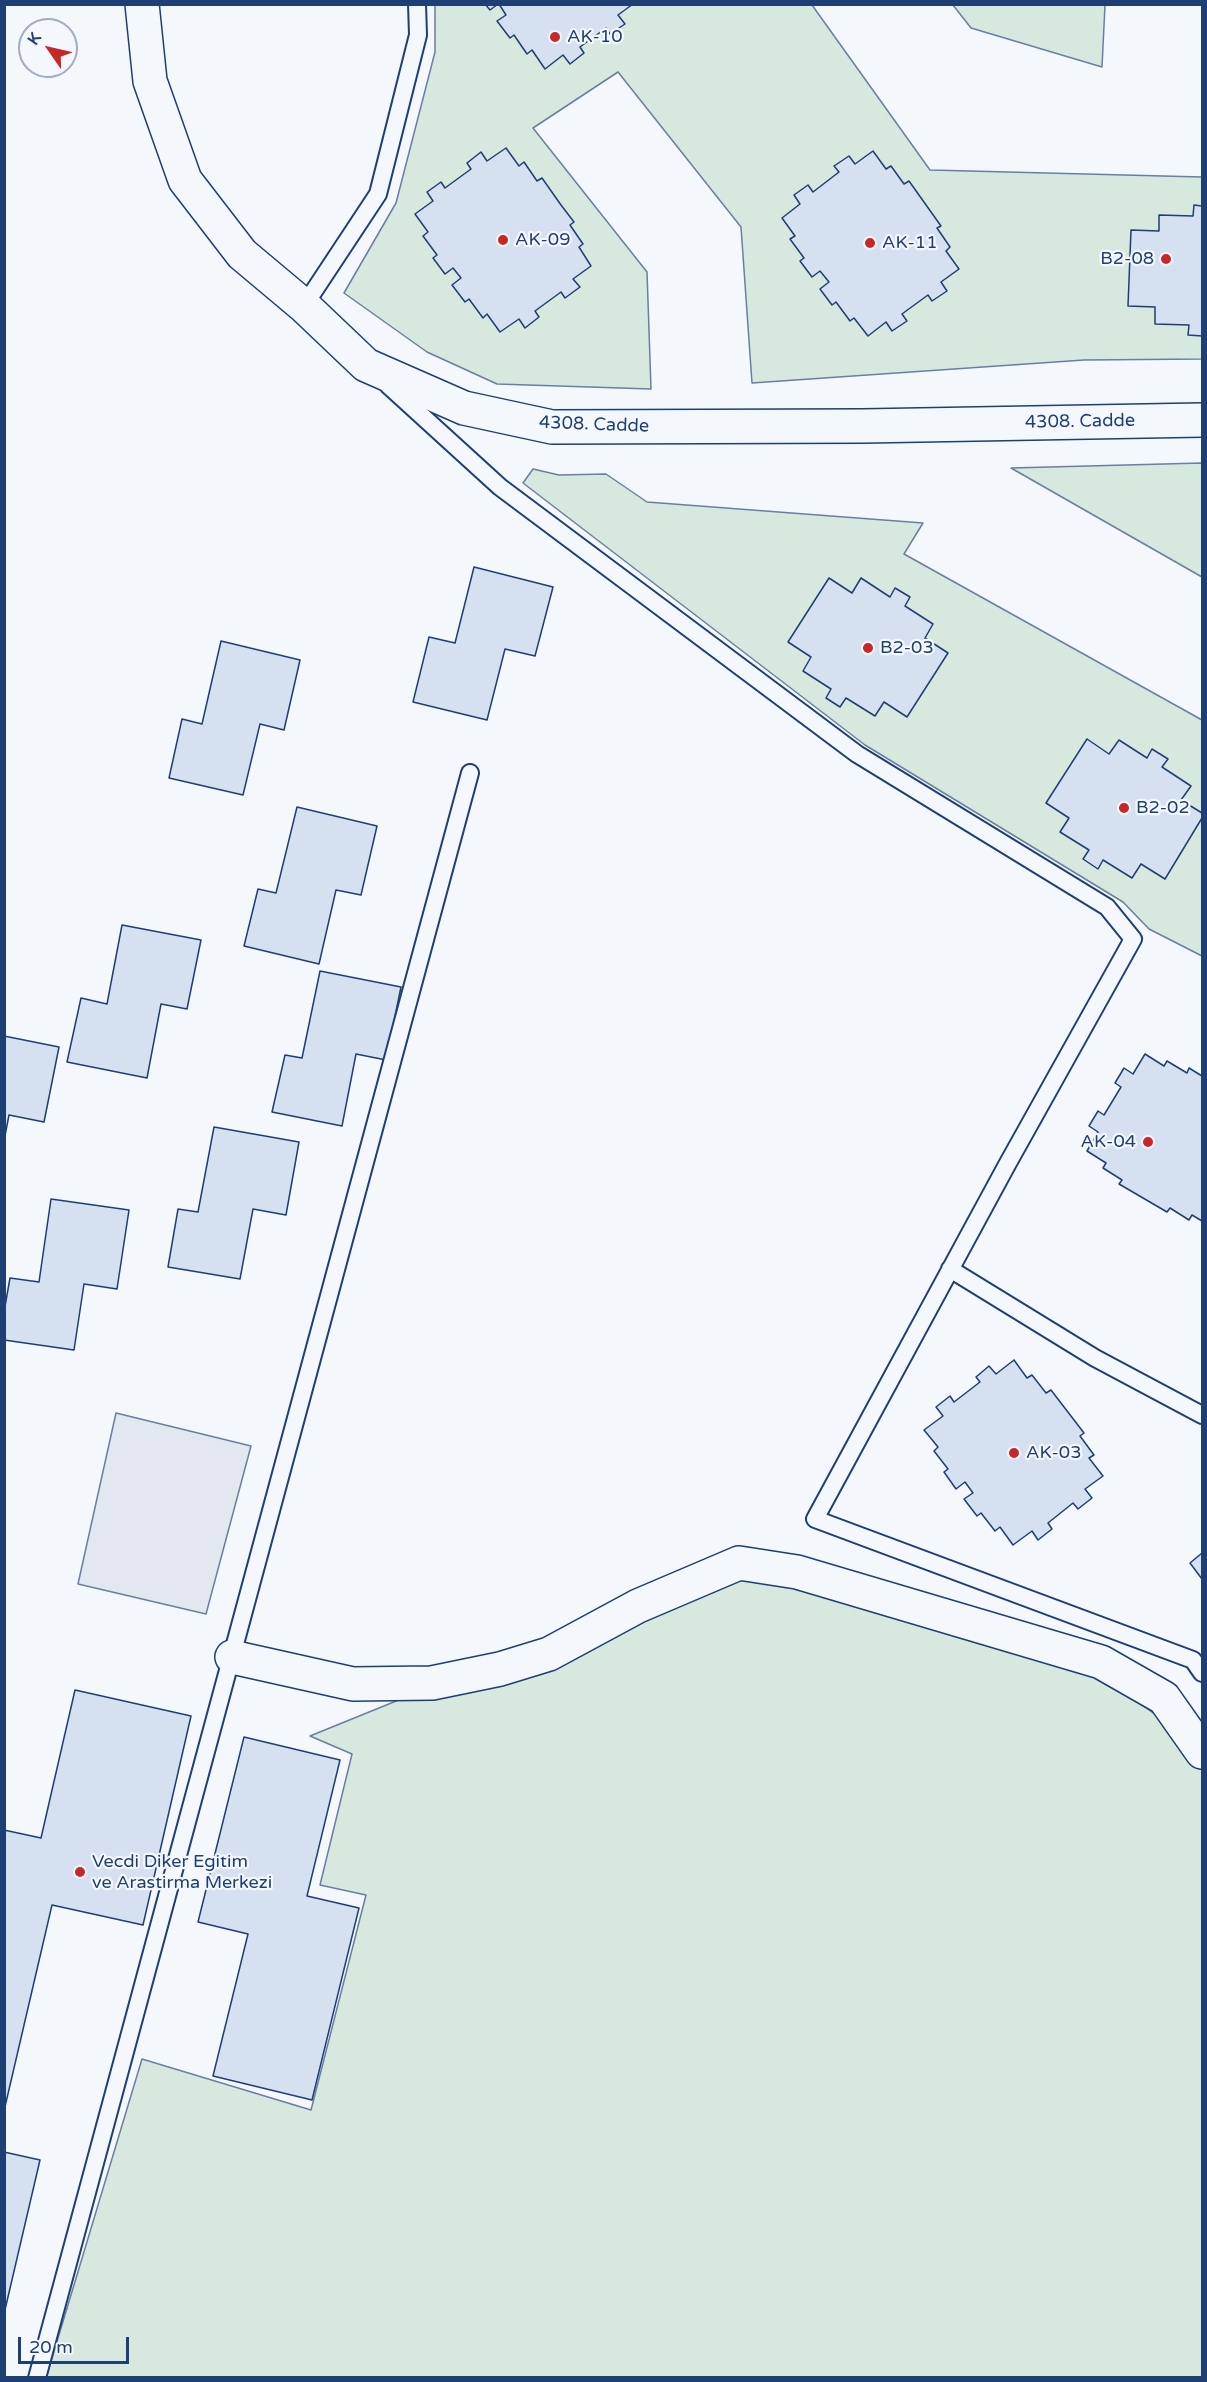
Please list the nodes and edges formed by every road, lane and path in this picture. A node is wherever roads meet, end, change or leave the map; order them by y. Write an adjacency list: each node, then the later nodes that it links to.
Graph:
1 (142, 4): 3 (street, 4308. Cadde)
2 (417, 4): 3 (lane)
3 (304, 306): 4 (street, 4308. Cadde)
4 (366, 365): 5 (street, 4308. Cadde); 7 (lane)
5 (1203, 420)
6 (470, 773): 9 (lane)
7 (950, 1269): 8 (lane); 10 (lane)
8 (1203, 1415)
9 (232, 1657): 11 (street); 12 (lane)
10 (1203, 1673)
11 (1203, 1752)
12 (37, 2378)

